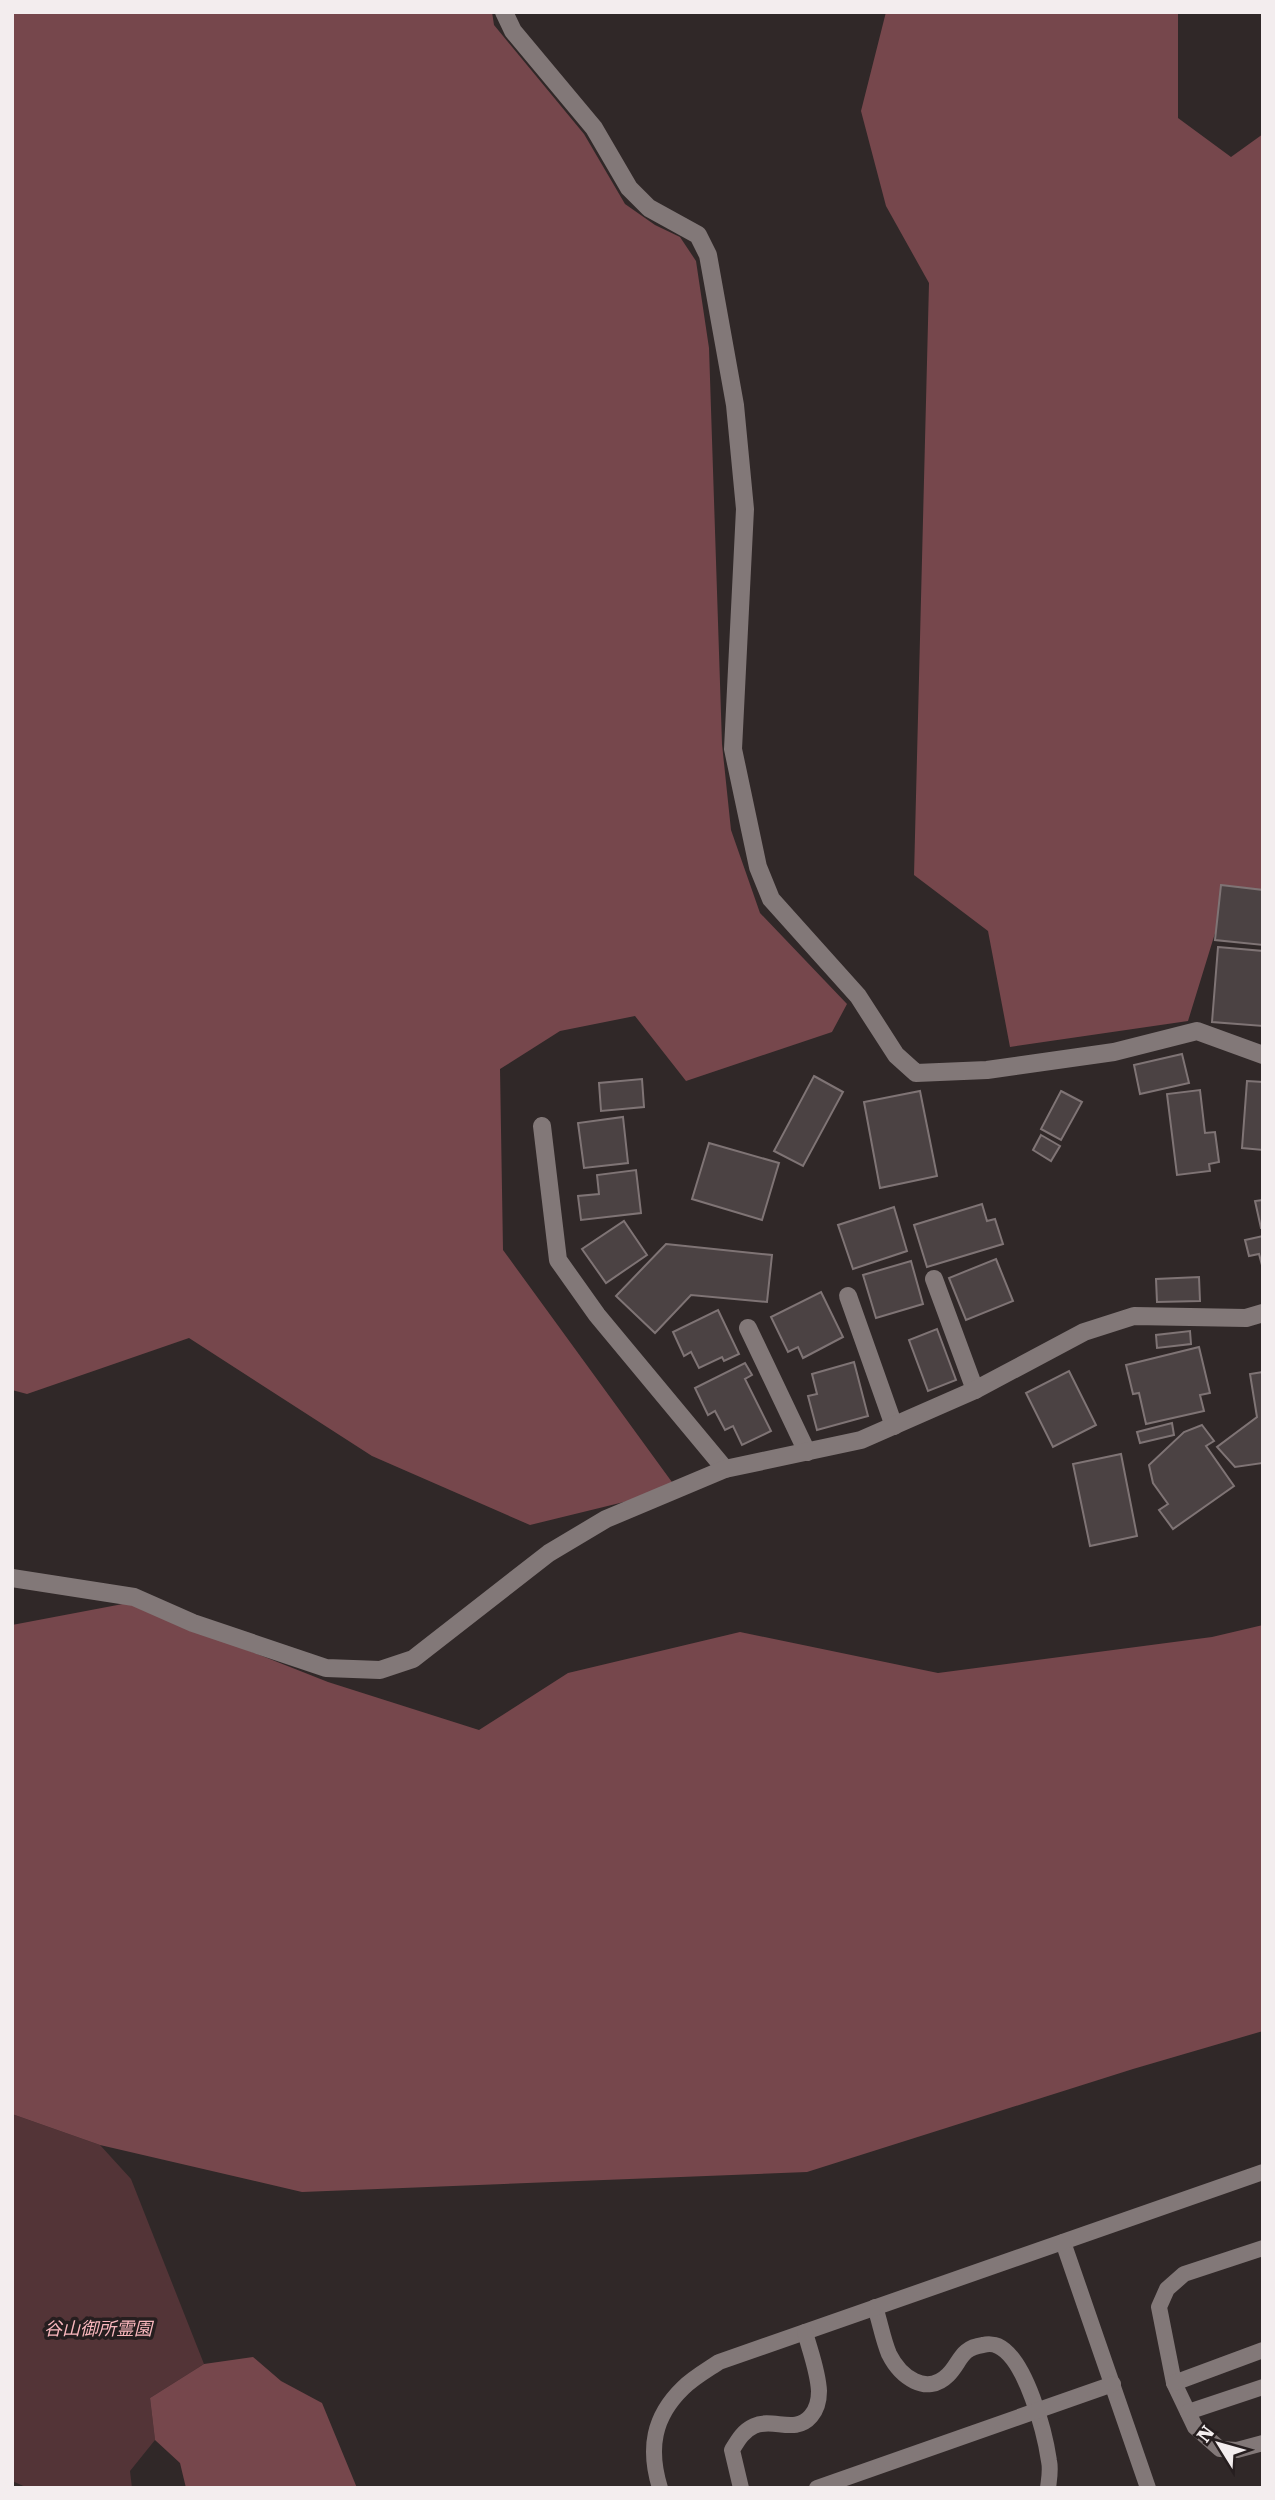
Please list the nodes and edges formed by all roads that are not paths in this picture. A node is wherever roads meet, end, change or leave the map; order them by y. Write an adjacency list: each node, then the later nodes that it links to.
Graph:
1 (504, 12): 2 (street)
2 (1263, 1055)
3 (542, 1126): 11 (street)
4 (934, 1279): 8 (street)
5 (848, 1297): 9 (street)
6 (1263, 1313): 8 (street)
7 (748, 1328): 10 (street)
8 (975, 1390): 9 (street)
9 (894, 1426): 10 (street)
10 (807, 1452): 11 (street)
11 (725, 1469): 12 (street)
12 (12, 1578)
13 (1263, 2172): 14 (lane)
14 (1063, 2242): 16 (lane); 20 (lane)
15 (1263, 2248): 19 (lane)
16 (876, 2307): 17 (lane); 22 (lane)
17 (805, 2332): 25 (lane); 26 (lane)
18 (1263, 2350): 19 (lane)
19 (1174, 2383): 23 (lane)
20 (1113, 2384): 22 (lane); 29 (lane)
21 (1263, 2387): 23 (lane)
22 (1037, 2411): 27 (lane); 28 (lane)
23 (1188, 2412): 24 (lane)
24 (1263, 2443)
25 (660, 2488)
26 (741, 2488)
27 (817, 2488)
28 (1048, 2488)
29 (1148, 2488)

